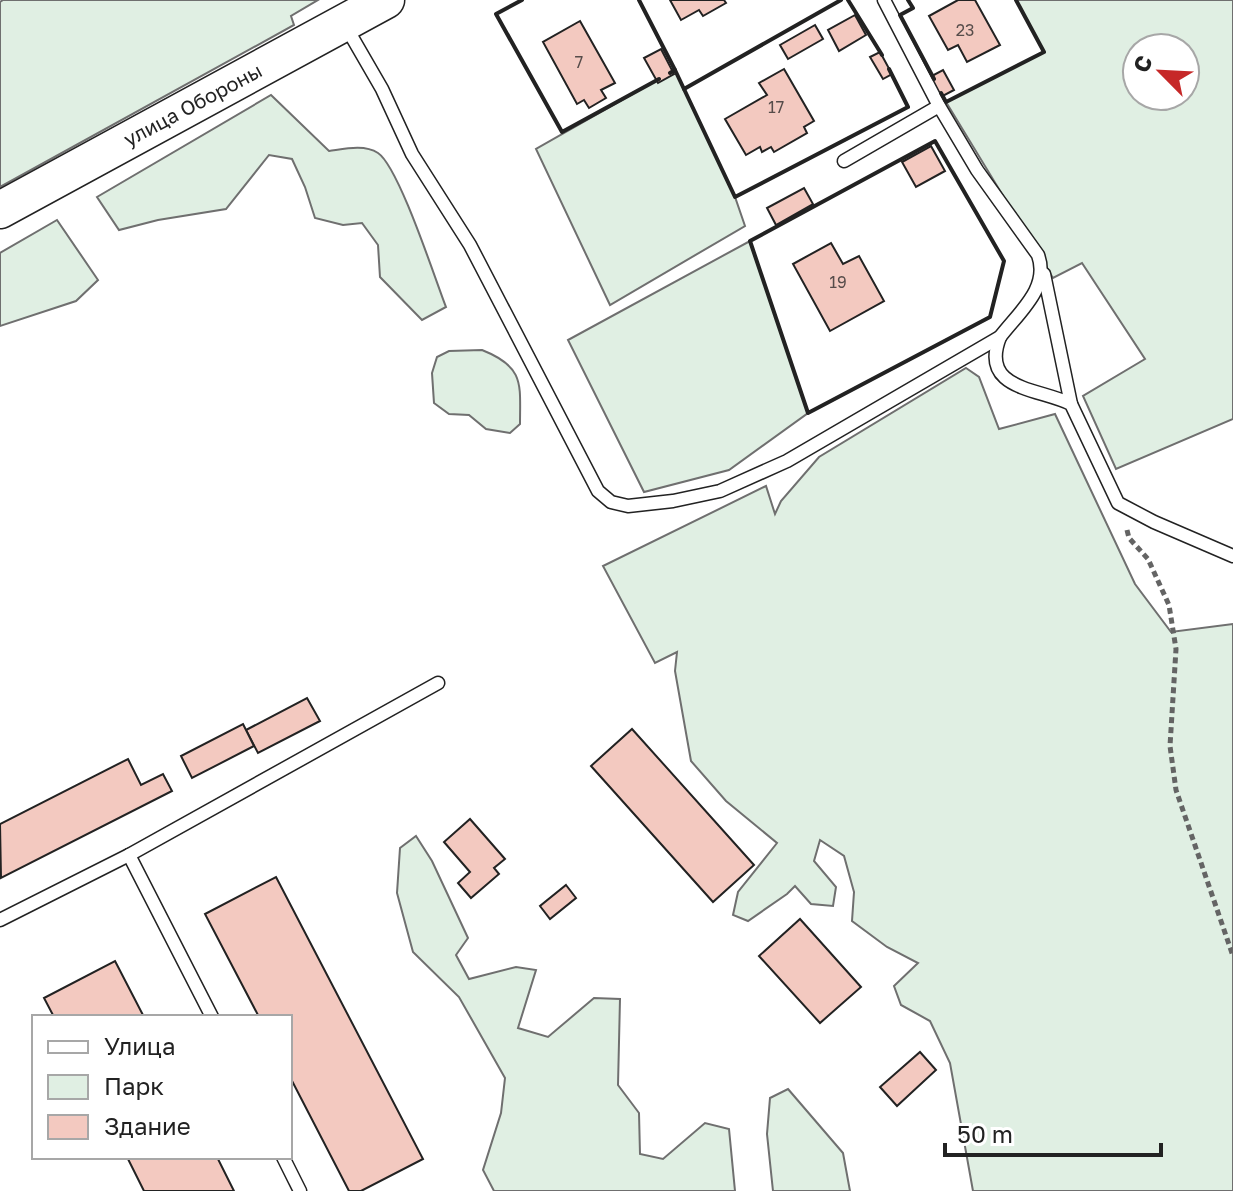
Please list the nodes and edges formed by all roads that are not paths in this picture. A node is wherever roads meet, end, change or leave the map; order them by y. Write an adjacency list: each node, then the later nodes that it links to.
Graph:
1 (386, 0): 3 (street, улица Обороны)
2 (884, 0): 4 (lane)
3 (344, 23): 6 (street, улица Обороны); 8 (lane)
4 (939, 106): 5 (lane); 7 (lane)
5 (844, 161)
6 (0, 210)
7 (1043, 269): 8 (lane); 9 (lane)
8 (1000, 337): 9 (lane)
9 (1071, 404): 10 (lane)
10 (1233, 556)
11 (438, 683): 12 (lane)
12 (129, 855): 13 (lane); 14 (lane)
13 (0, 920)
14 (211, 1015)
15 (284, 1159): 16 (lane)
16 (300, 1191)

